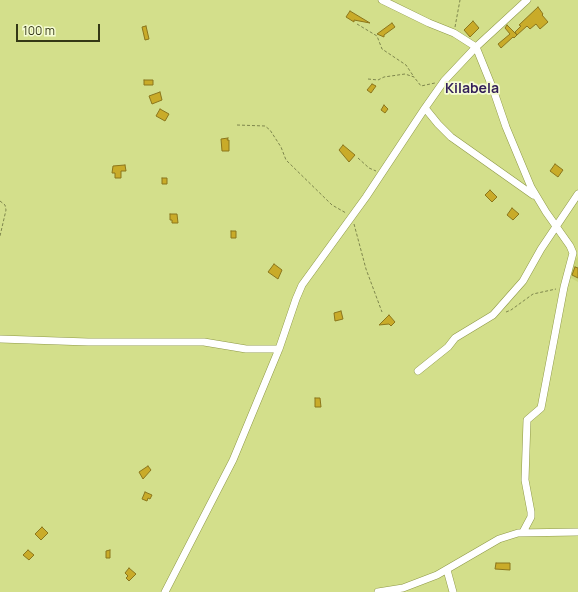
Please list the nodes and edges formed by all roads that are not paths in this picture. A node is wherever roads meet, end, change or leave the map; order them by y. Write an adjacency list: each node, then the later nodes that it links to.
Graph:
1 (382, 0): 3 (street)
2 (527, 0): 3 (street)
3 (476, 47): 4 (street); 6 (street)
4 (425, 108): 6 (street); 9 (street)
5 (578, 194): 7 (street)
6 (537, 198): 7 (street)
7 (556, 226): 10 (street); 11 (street)
8 (0, 339): 9 (street)
9 (279, 349): 15 (street)
10 (418, 371)
11 (523, 532): 12 (street); 13 (street)
12 (578, 532)
13 (447, 570): 14 (street); 17 (street)
14 (404, 590): 16 (street)
15 (165, 592)
16 (378, 592)
17 (453, 592)

